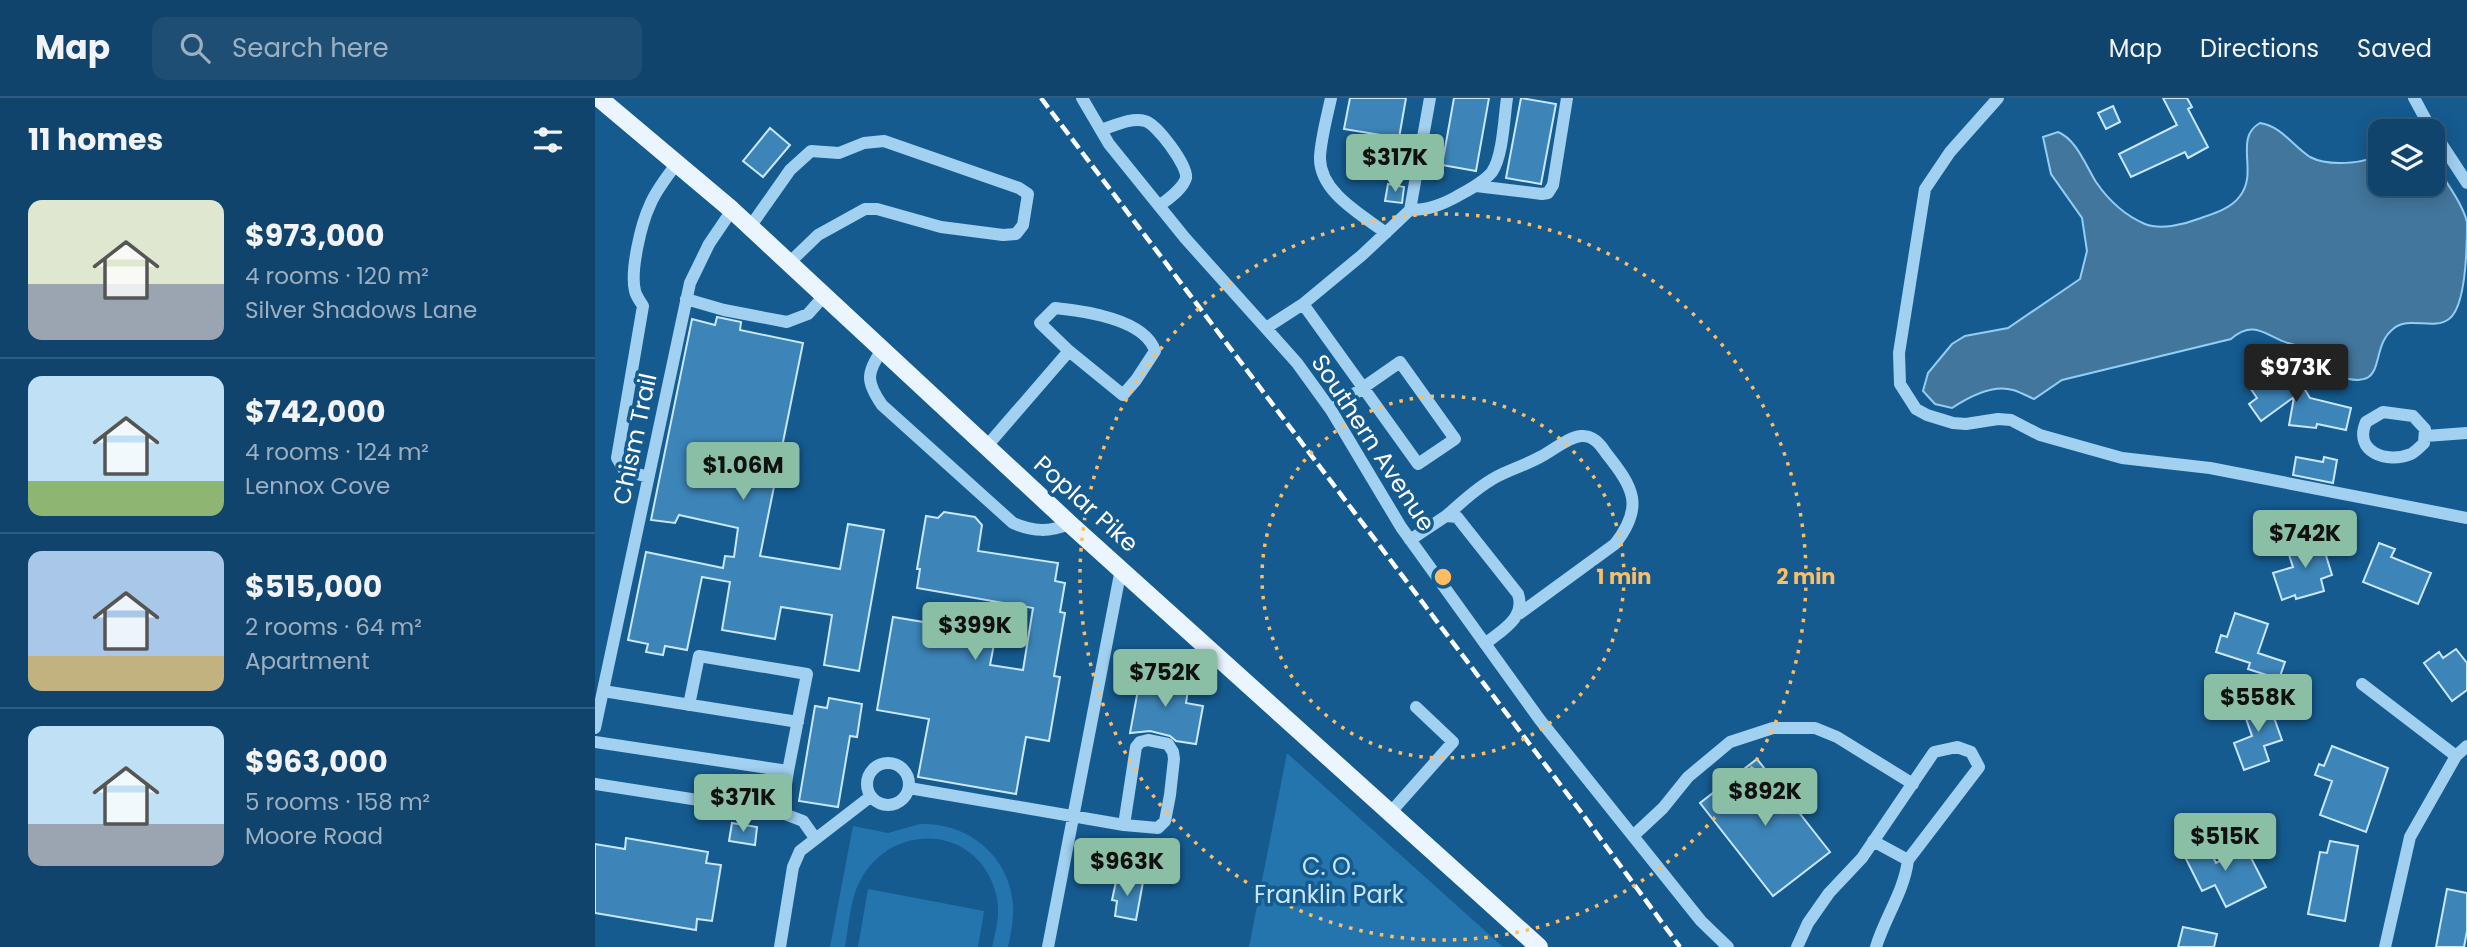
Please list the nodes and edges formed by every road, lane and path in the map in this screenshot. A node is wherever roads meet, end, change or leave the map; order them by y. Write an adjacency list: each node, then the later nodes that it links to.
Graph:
1 (599, 98): 12 (main road, Poplar Pike)
2 (1082, 98): 10 (street, Southern Avenue)
3 (1331, 98): 19 (street)
4 (1430, 98): 17 (street)
5 (1507, 98): 14 (street)
6 (1567, 98): 14 (street)
7 (1998, 98): 34 (street)
8 (2414, 98): 9 (street)
9 (2425, 119)
10 (1101, 130): 15 (street, Southern Avenue); 15 (street)
11 (2445, 150): 13 (street)
12 (677, 163): 16 (main road, Poplar Pike); 32 (street)
13 (2467, 183)
14 (1476, 186): 17 (street)
15 (1159, 206): 24 (street, Southern Avenue)
16 (732, 210): 18 (main road, Poplar Pike); 22 (street, Chism Trail)
17 (1410, 210): 19 (street)
18 (750, 227): 20 (main road, Poplar Pike); 20 (street)
19 (1385, 233): 23 (street)
20 (789, 263): 21 (main road, Poplar Pike)
21 (824, 296): 22 (street); 25 (main road, Poplar Pike)
22 (686, 299): 32 (street, Chism Trail)
23 (1303, 304): 24 (street); 27 (street)
24 (1266, 328): 28 (street, Southern Avenue)
25 (883, 350): 31 (main road, Poplar Pike); 35 (street)
26 (1069, 351): 26 (street); 31 (street)
27 (1362, 388): 27 (street); 28 (street)
28 (1331, 410): 36 (street, Southern Avenue)
29 (2467, 433): 30 (street)
30 (2426, 436): 30 (street)
31 (986, 447): 35 (main road, Poplar Pike)
32 (648, 477): 41 (street, Chism Trail)
33 (1446, 516): 36 (street); 38 (street); 38 (street)
34 (2467, 519)
35 (1070, 524): 37 (main road, Poplar Pike)
36 (1411, 540): 39 (street, Southern Avenue)
37 (1121, 569): 55 (main road, Poplar Pike); 56 (street)
38 (1519, 614): 39 (street)
39 (1486, 644): 58 (street, Southern Avenue)
40 (2362, 684): 48 (street)
41 (603, 691): 42 (street); 45 (street, Chism Trail)
42 (689, 705): 44 (street); 44 (street)
43 (1416, 707): 55 (street)
44 (798, 722): 49 (street)
45 (595, 728)
46 (595, 742): 49 (street)
47 (2467, 746): 48 (street)
48 (2456, 755): 68 (street)
49 (787, 771): 54 (street)
50 (595, 784): 54 (street)
51 (1913, 784): 58 (street); 60 (street); 61 (street)
52 (909, 788): 53 (street); 53 (street); 56 (street)
53 (870, 797): 59 (street)
54 (782, 813): 59 (street)
55 (1390, 813): 62 (main road, Poplar Pike)
56 (1072, 816): 57 (street); 64 (street)
57 (1124, 825): 57 (street)
58 (1633, 836): 65 (street, Southern Avenue)
59 (815, 838): 63 (street)
60 (1873, 841): 61 (street); 66 (street)
61 (1908, 859): 67 (street)
62 (1537, 946)
63 (780, 947)
64 (1048, 947)
65 (1728, 947)
66 (1797, 947)
67 (1876, 947)
68 (2385, 947)

